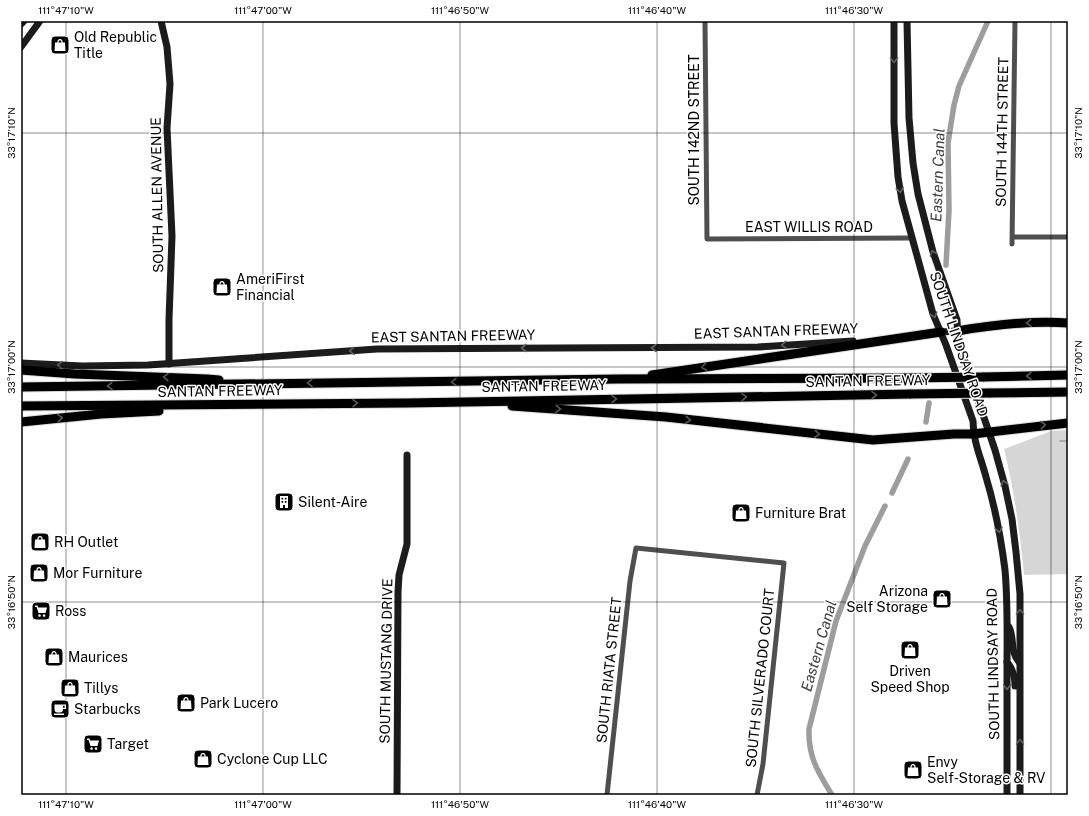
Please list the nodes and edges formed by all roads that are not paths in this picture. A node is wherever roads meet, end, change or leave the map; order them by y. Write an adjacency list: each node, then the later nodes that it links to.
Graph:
1 (24, 21): 8 (main road)
2 (40, 21): 9 (main road)
3 (705, 21): 13 (street, SOUTH 142ND STREET)
4 (894, 21): 12 (main road, SOUTH LINDSAY ROAD, one-way to 12)
5 (907, 21): 16 (main road, SOUTH LINDSAY ROAD, one-way to 5)
6 (1015, 21): 10 (street, SOUTH 144TH STREET)
7 (160, 22): 20 (main road, SOUTH ALLEN AVENUE)
8 (21, 24)
9 (21, 47)
10 (1012, 237): 11 (street); 14 (street, SOUTH 144TH STREET)
11 (1068, 237)
12 (912, 238): 13 (street, EAST WILLIS ROAD); 17 (main road, SOUTH LINDSAY ROAD, one-way to 17)
13 (707, 239)
14 (1012, 244)
15 (1068, 323): 16 (highway, one-way to 16)
16 (957, 331): 17 (main road); 32 (main road, SOUTH LINDSAY ROAD)
17 (941, 332): 18 (highway); 33 (main road, SOUTH LINDSAY ROAD)
18 (885, 340): 20 (main road, EAST SANTAN FREEWAY, one-way to 20); 23 (highway, one-way to 23)
19 (21, 363): 20 (main road, EAST SANTAN FREEWAY, one-way to 19)
20 (169, 364)
21 (21, 370): 24 (highway, one-way to 21)
22 (1068, 375): 23 (highway, SANTAN FREEWAY, one-way to 23, bridge)
23 (619, 379): 24 (highway, SANTAN FREEWAY, one-way to 24)
24 (246, 384): 25 (highway, SANTAN FREEWAY, one-way to 25)
25 (21, 387)
26 (1068, 392): 27 (highway, SANTAN FREEWAY, one-way to 26, bridge)
27 (407, 403): 28 (highway, SANTAN FREEWAY, one-way to 27); 33 (highway, one-way to 33)
28 (260, 404): 29 (highway, SANTAN FREEWAY); 30 (highway, one-way to 28)
29 (21, 406)
30 (21, 422)
31 (1068, 423): 32 (highway, one-way to 31)
32 (989, 432): 33 (highway); 38 (main road, SOUTH LINDSAY ROAD, one-way to 32)
33 (974, 434): 36 (main road, SOUTH LINDSAY ROAD, one-way to 36)
34 (407, 455): 40 (main road, SOUTH MUSTANG DRIVE)
35 (784, 563): 41 (street, SOUTH RIATA STREET); 42 (street, SOUTH SILVERADO COURT)
36 (1007, 621): 37 (main road, SOUTH LINDSAY ROAD); 38 (main road)
37 (1007, 662): 39 (main road); 43 (main road, SOUTH LINDSAY ROAD, one-way to 43)
38 (1019, 662): 39 (main road, SOUTH LINDSAY ROAD)
39 (1020, 709): 44 (main road, SOUTH LINDSAY ROAD, one-way to 39)
40 (397, 795)
41 (607, 795)
42 (757, 795)
43 (1007, 795)
44 (1020, 795)

